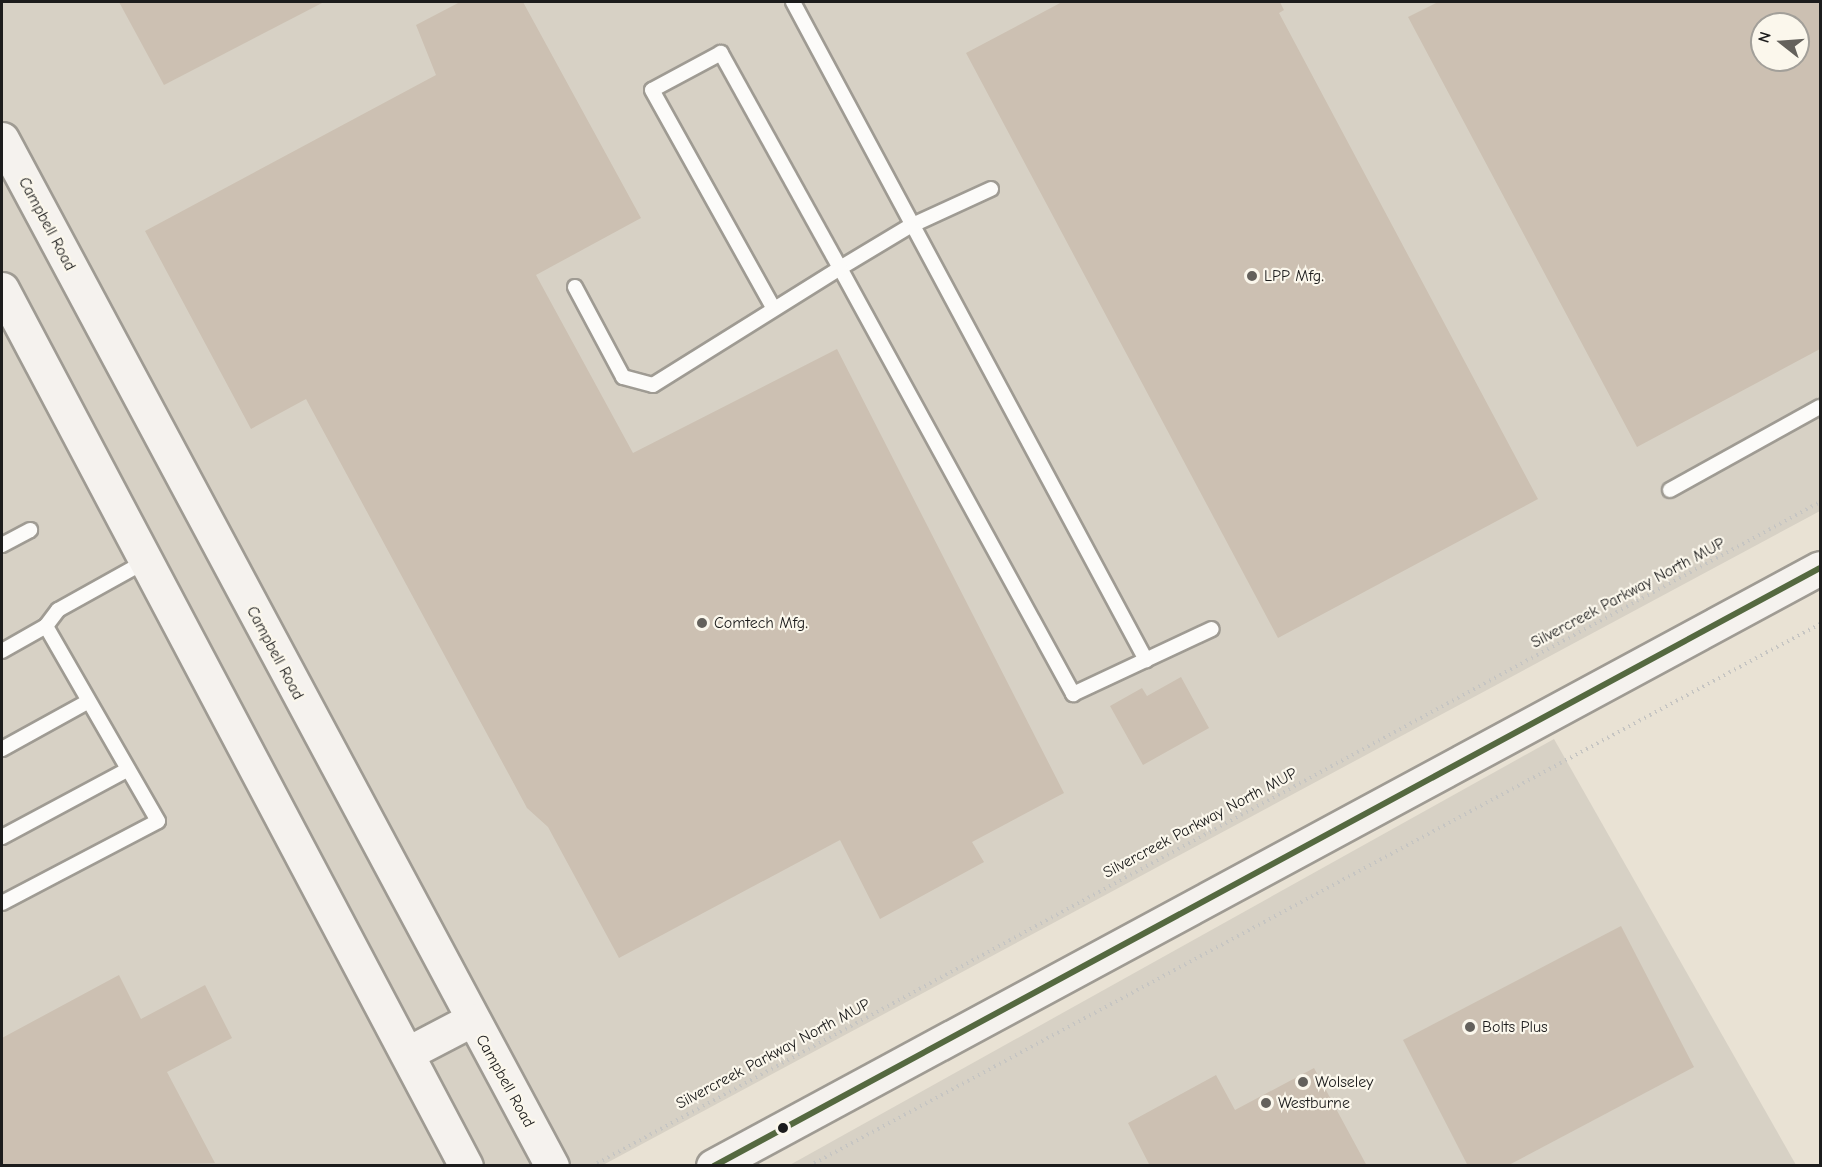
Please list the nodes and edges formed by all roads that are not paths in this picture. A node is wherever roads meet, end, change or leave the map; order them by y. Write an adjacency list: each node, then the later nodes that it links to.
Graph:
1 (793, 2): 4 (lane)
2 (2, 140): 24 (street, Campbell Road)
3 (991, 189): 4 (lane)
4 (910, 226): 5 (lane); 18 (lane)
5 (840, 268): 8 (lane); 8 (lane); 18 (lane)
6 (575, 287): 8 (lane)
7 (2, 288): 13 (street)
8 (773, 308)
9 (1821, 407): 10 (lane)
10 (1670, 490)
11 (30, 530): 12 (lane)
12 (2, 545)
13 (149, 559): 15 (lane); 25 (street)
14 (1821, 568): 28 (street)
15 (46, 626): 17 (lane); 19 (lane)
16 (1212, 629): 18 (lane)
17 (3, 646)
18 (1146, 660)
19 (87, 702): 20 (lane); 21 (lane)
20 (2, 748)
21 (127, 770): 22 (lane); 23 (lane)
22 (2, 837)
23 (2, 903)
24 (471, 1020): 25 (street); 27 (street, Campbell Road)
25 (408, 1053): 26 (street)
26 (466, 1166)
27 (552, 1166)
28 (713, 1166)

